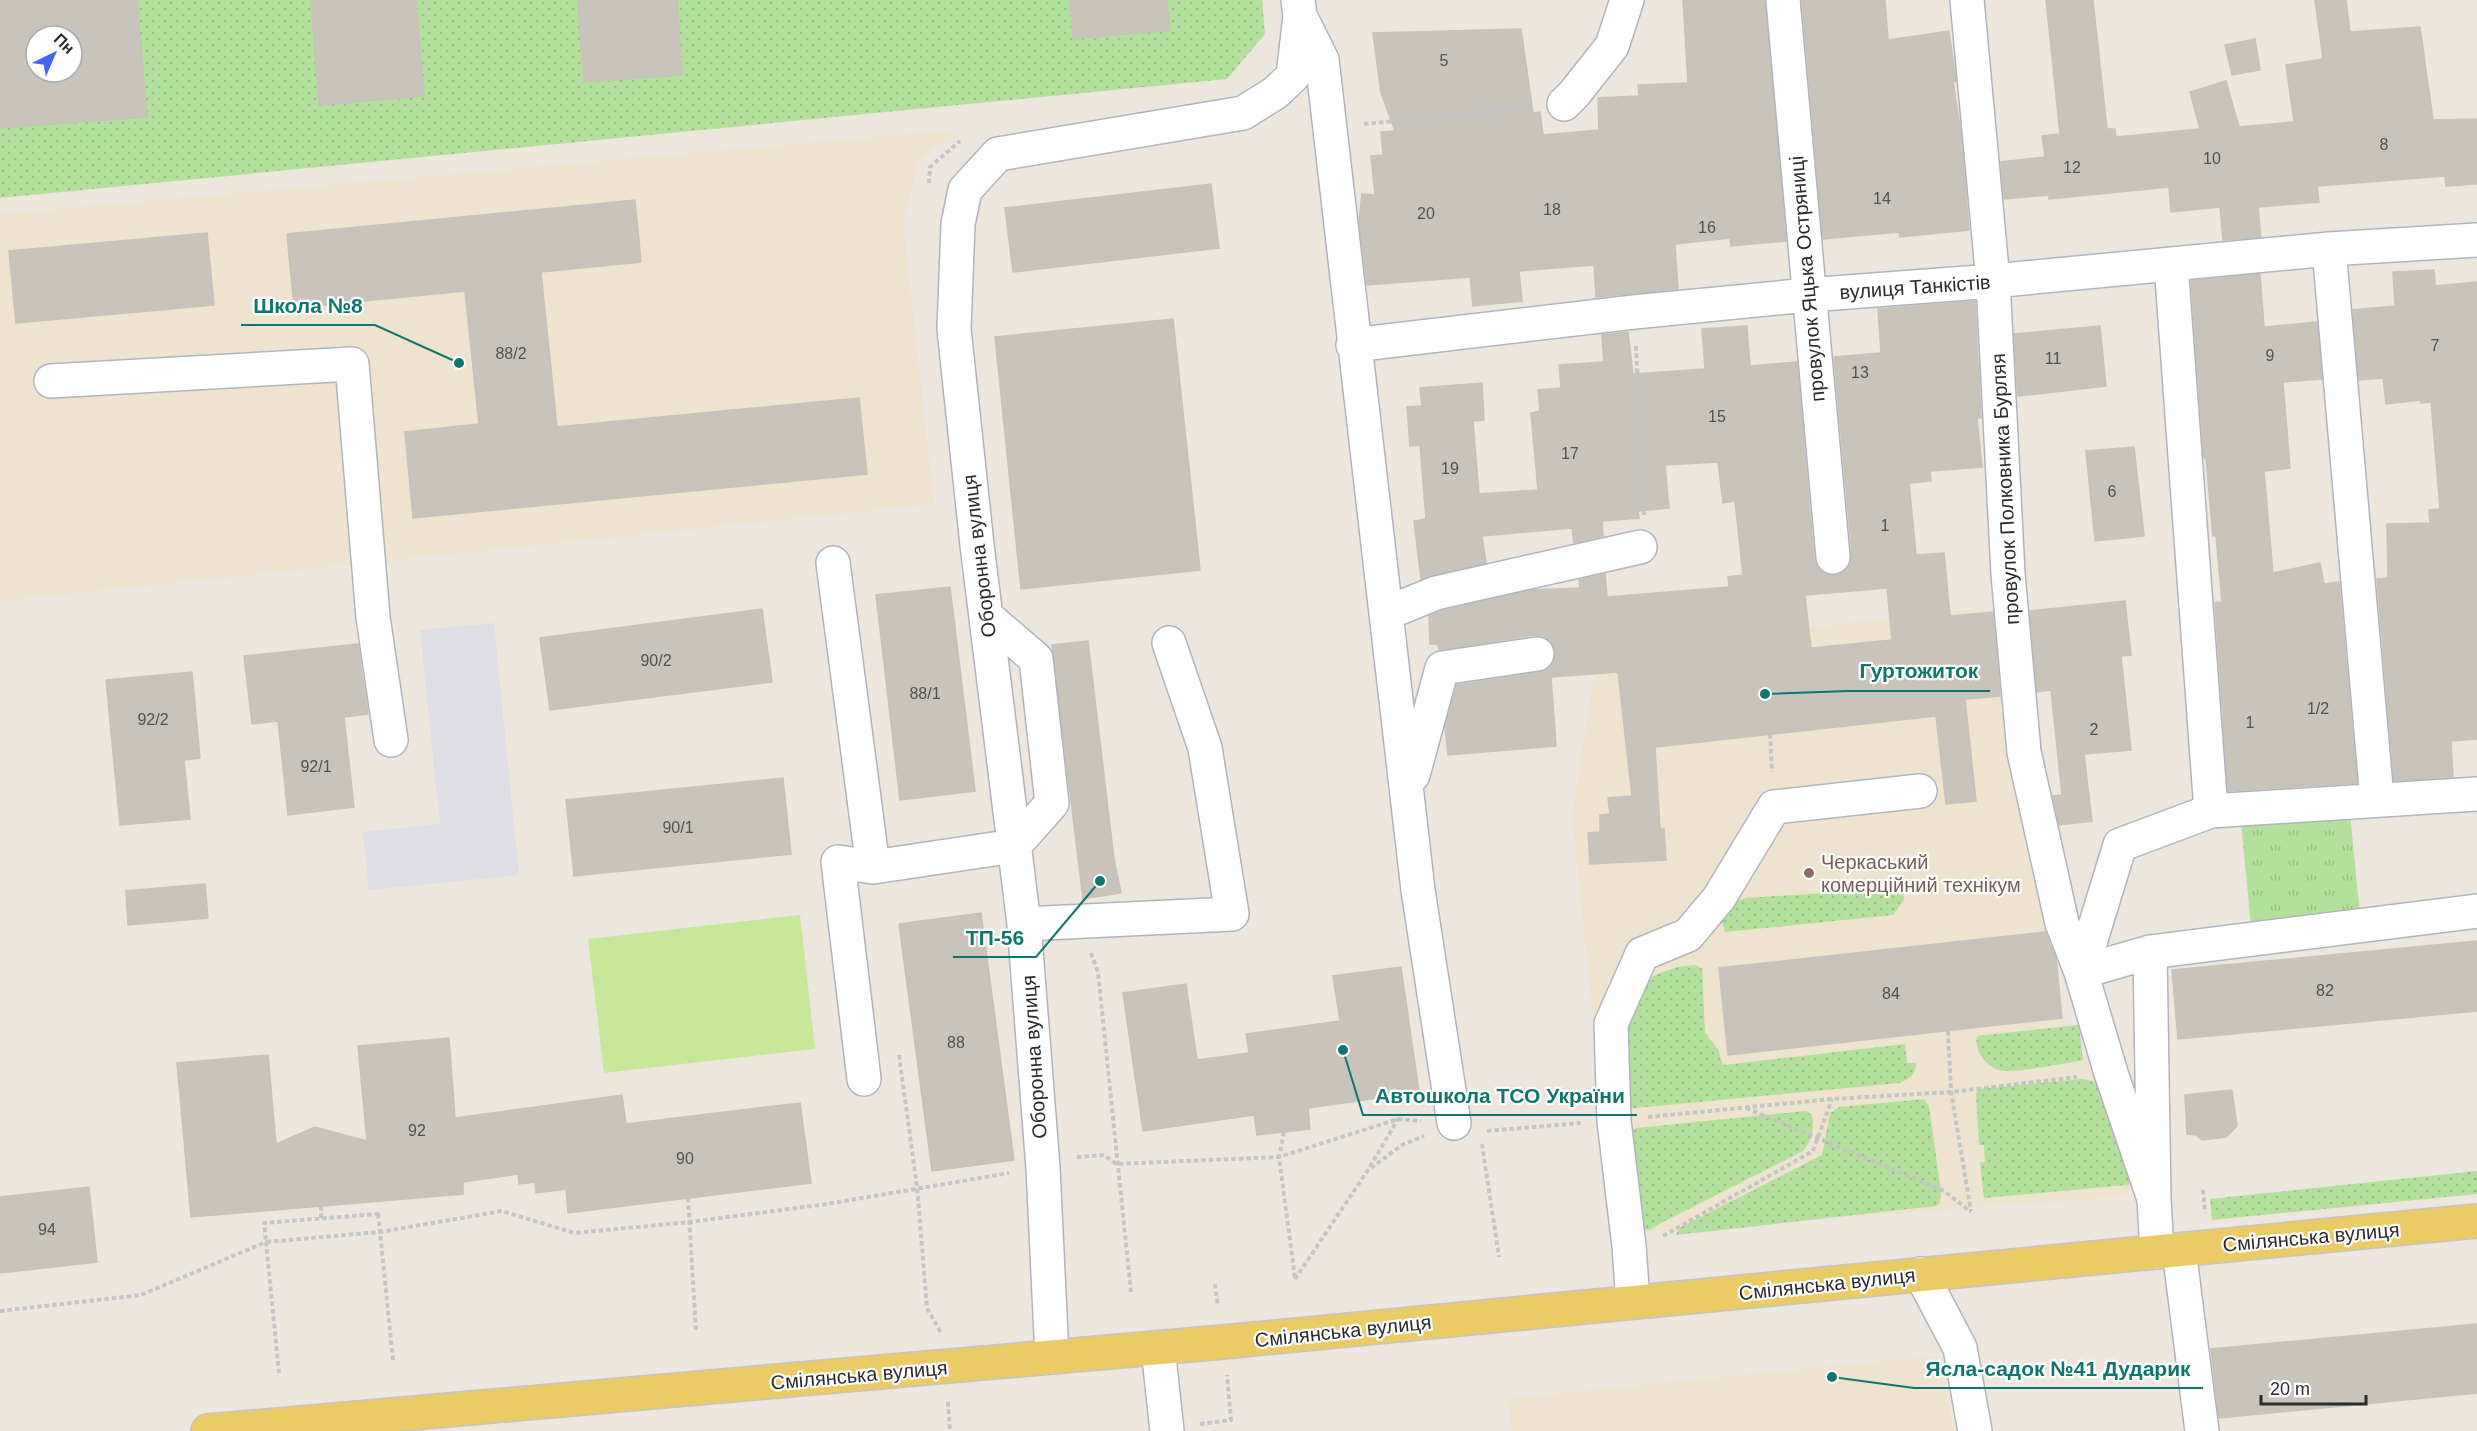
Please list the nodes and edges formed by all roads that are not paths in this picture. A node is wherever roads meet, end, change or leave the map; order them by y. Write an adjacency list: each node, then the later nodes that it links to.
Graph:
1 (1627, 0): 5 (street)
2 (1783, 0): 10 (street, провулок Яцька Остряниці)
3 (1967, 0): 9 (street, провулок Полковника Бурляя)
4 (1299, 8): 11 (street); 17 (street, Оборонна вулиця)
5 (1564, 104)
6 (2477, 240): 7 (street, вулиця Танкістів)
7 (2329, 249): 8 (street, вулиця Танкістів); 24 (street)
8 (2171, 264): 9 (street, вулиця Танкістів); 25 (street)
9 (1993, 280): 10 (street, вулиця Танкістів); 31 (street, провулок Полковника Бурляя)
10 (1808, 295): 11 (street, вулиця Танкістів); 14 (street, провулок Яцька Остряниці)
11 (1353, 345): 16 (street)
12 (51, 381): 20 (street)
13 (1640, 547): 16 (street)
14 (1833, 557)
15 (832, 563): 27 (street)
16 (1386, 613): 21 (street)
17 (986, 616): 26 (street, Оборонна вулиця); 26 (street)
18 (1169, 643): 29 (street)
19 (1536, 654): 21 (street)
20 (391, 740)
21 (1409, 791): 33 (street)
22 (1920, 791): 38 (street)
23 (2477, 794): 24 (street)
24 (2377, 799): 25 (street)
25 (2211, 811): 31 (street)
26 (1014, 846): 27 (street); 29 (street, Оборонна вулиця)
27 (873, 867): 32 (street)
28 (2477, 911): 30 (street)
29 (1024, 924): 40 (street, Оборонна вулиця)
30 (2150, 952): 31 (street); 34 (street)
31 (2081, 972): 34 (street, провулок Полковника Бурляя)
32 (864, 1079)
33 (1467, 1127)
34 (2154, 1199): 36 (street)
35 (2477, 1221): 36 (main road, Смілянська вулиця)
36 (2168, 1251): 37 (main road, Смілянська вулиця); 45 (street)
37 (1921, 1275): 38 (main road, Смілянська вулиця); 44 (street)
38 (1633, 1302): 39 (main road, Смілянська вулиця)
39 (1158, 1348): 40 (main road, Смілянська вулиця); 43 (street)
40 (1052, 1357): 41 (main road, Смілянська вулиця)
41 (368, 1424): 42 (main road, Смілянська вулиця)
42 (208, 1431)
43 (1167, 1431)
44 (1975, 1431)
45 (2202, 1431)

